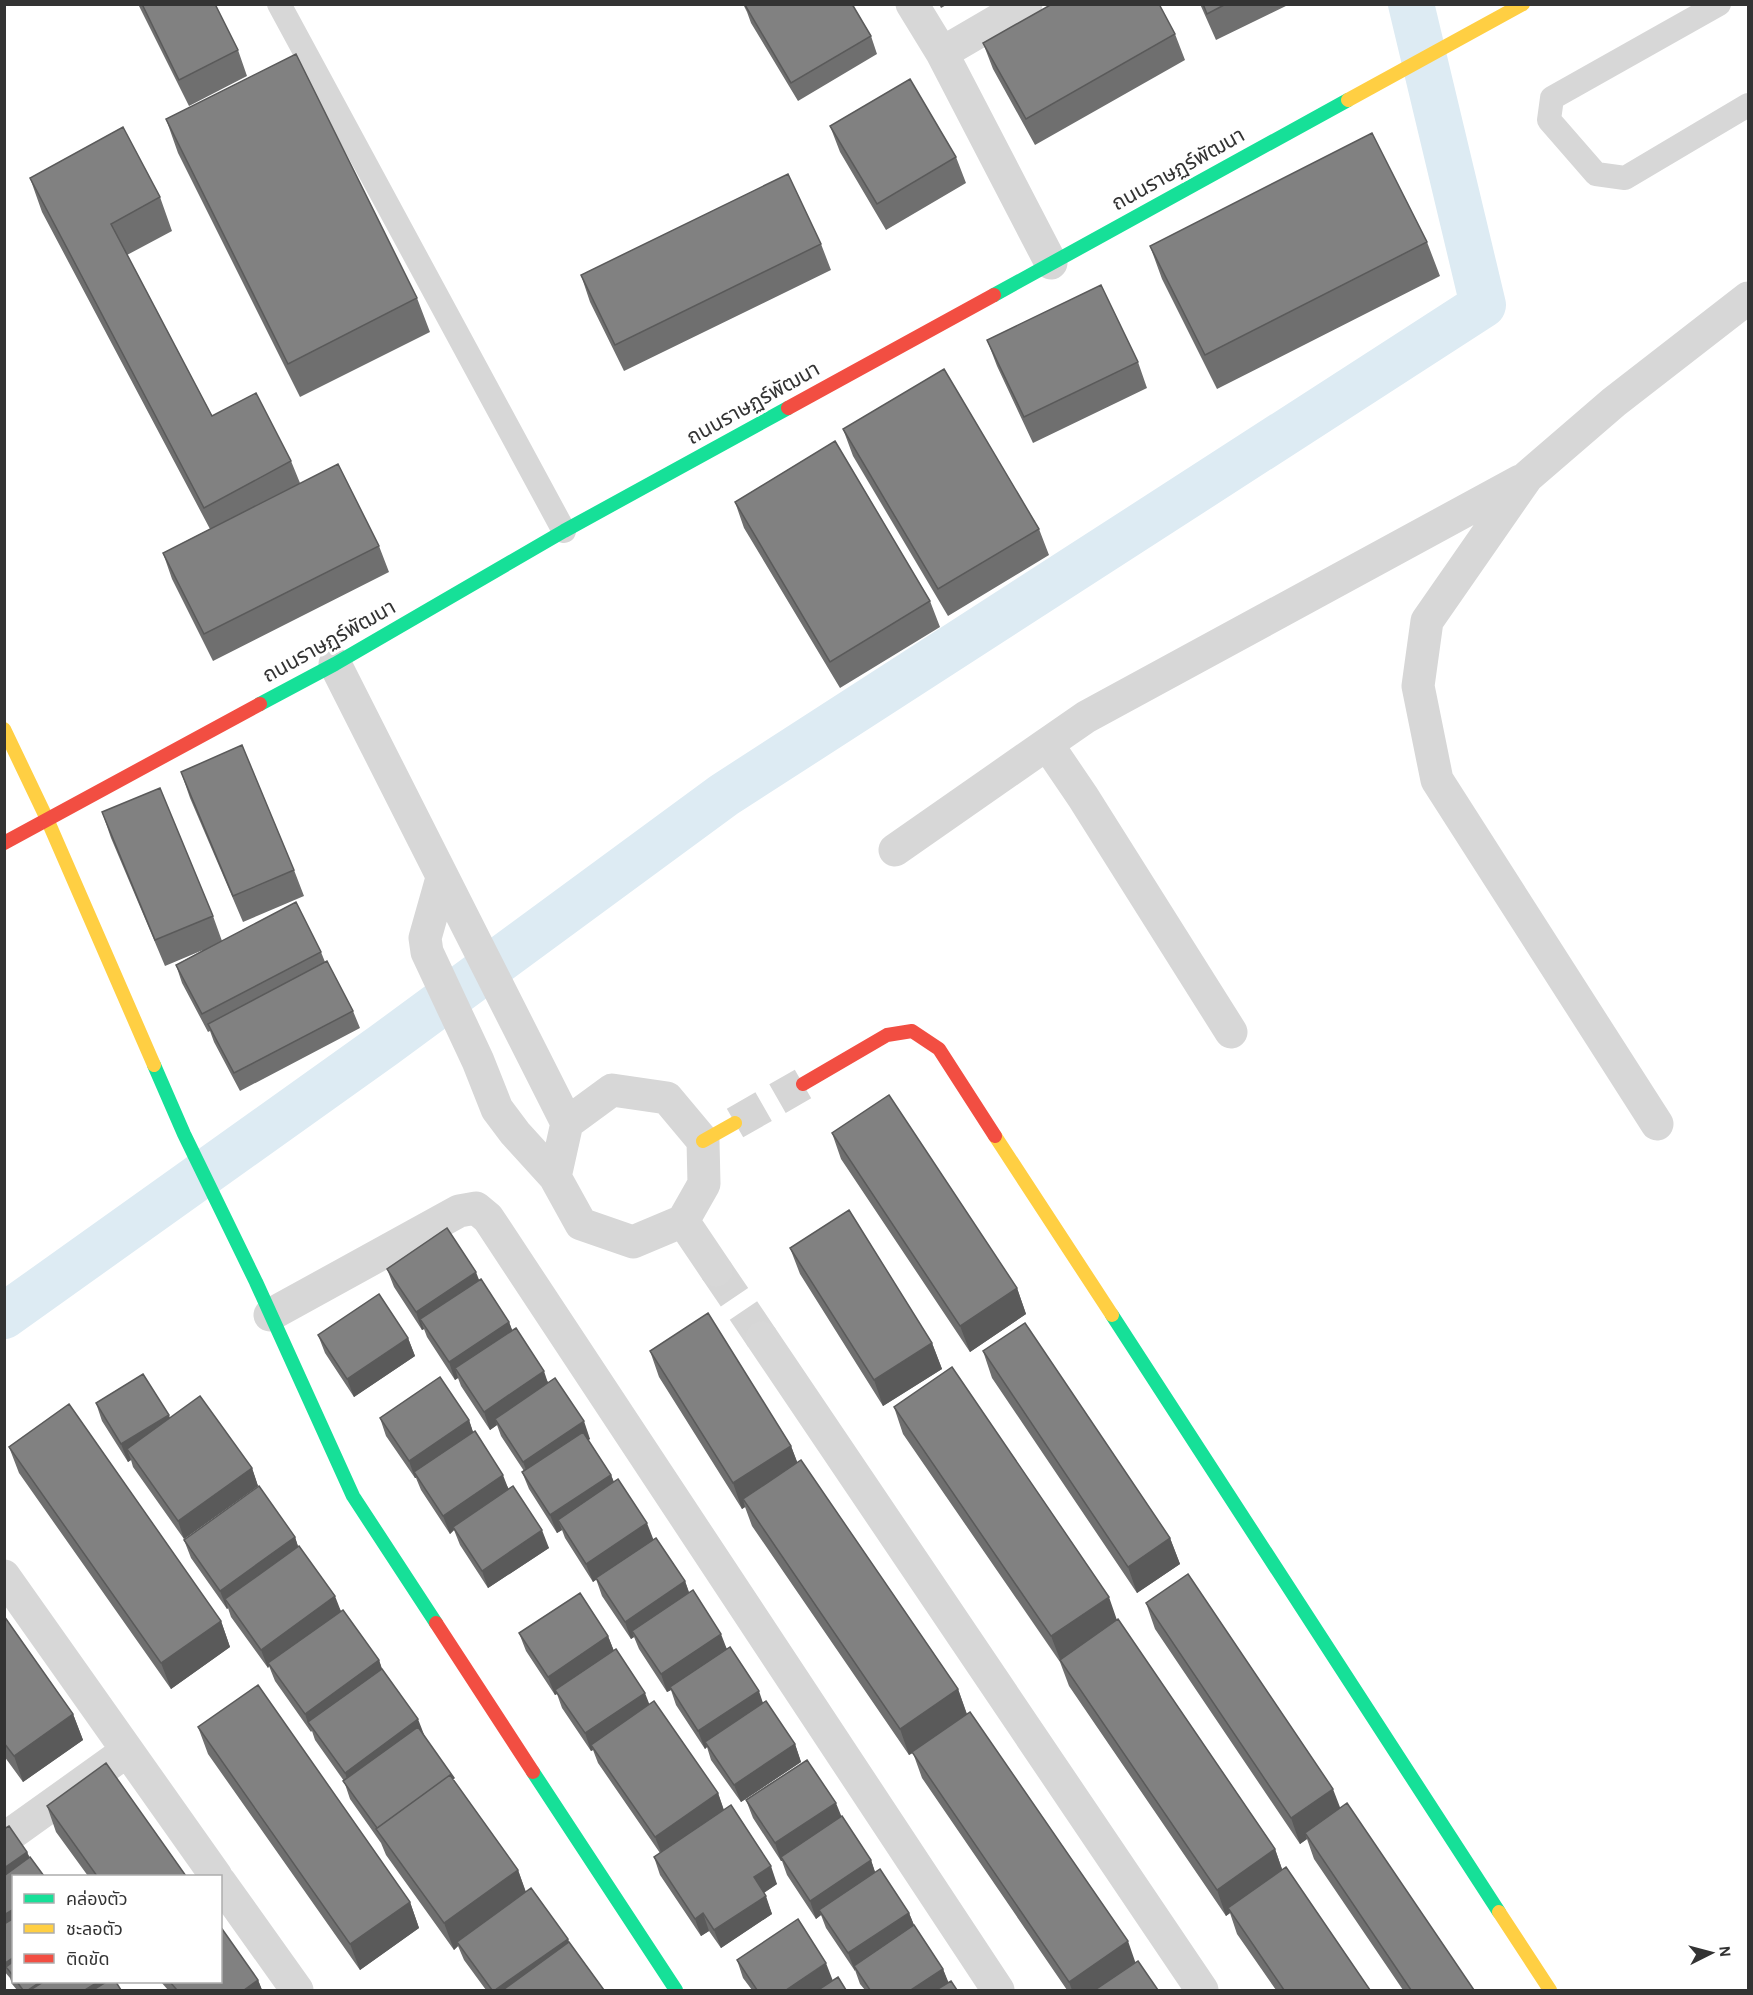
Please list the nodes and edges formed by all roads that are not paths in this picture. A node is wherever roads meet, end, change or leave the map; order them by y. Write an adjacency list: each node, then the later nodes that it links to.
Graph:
1 (279, 4): 11 (lane)
2 (912, 4): 6 (street)
3 (1026, 4): 6 (street)
4 (1523, 4): 8 (street, ถนนราษฏร์พัฒนา)
5 (1719, 4): 7 (lane)
6 (942, 53): 8 (street)
7 (1749, 105)
8 (1051, 263): 11 (street, ถนนราษฏร์พัฒนา)
9 (1749, 298): 10 (street)
10 (1527, 477): 14 (street); 23 (street)
11 (564, 531): 12 (street, ถนนราษฏร์พัฒนา)
12 (335, 664): 15 (street, ถนนราษฏร์พัฒนา); 18 (street)
13 (4, 729): 15 (street)
14 (1047, 744): 17 (street); 19 (street)
15 (47, 819): 16 (street, ถนนราษฏร์พัฒนา); 28 (street)
16 (4, 843)
17 (895, 850)
18 (442, 878): 21 (street); 25 (street)
19 (1231, 1032)
20 (802, 1084): 39 (street)
21 (567, 1123): 24 (street); 25 (street)
22 (735, 1123): 24 (street)
23 (1657, 1124)
24 (703, 1141): 26 (street)
25 (555, 1177): 26 (street)
26 (683, 1221): 27 (street)
27 (716, 1270)
28 (270, 1315): 36 (street); 37 (street)
29 (762, 1338): 38 (street)
30 (4, 1576): 31 (street)
31 (127, 1750): 32 (street); 33 (street)
32 (4, 1839)
33 (215, 1875)
34 (222, 1885): 35 (street)
35 (297, 1990)
36 (676, 1990)
37 (998, 1990)
38 (1202, 1990)
39 (1550, 1990)

